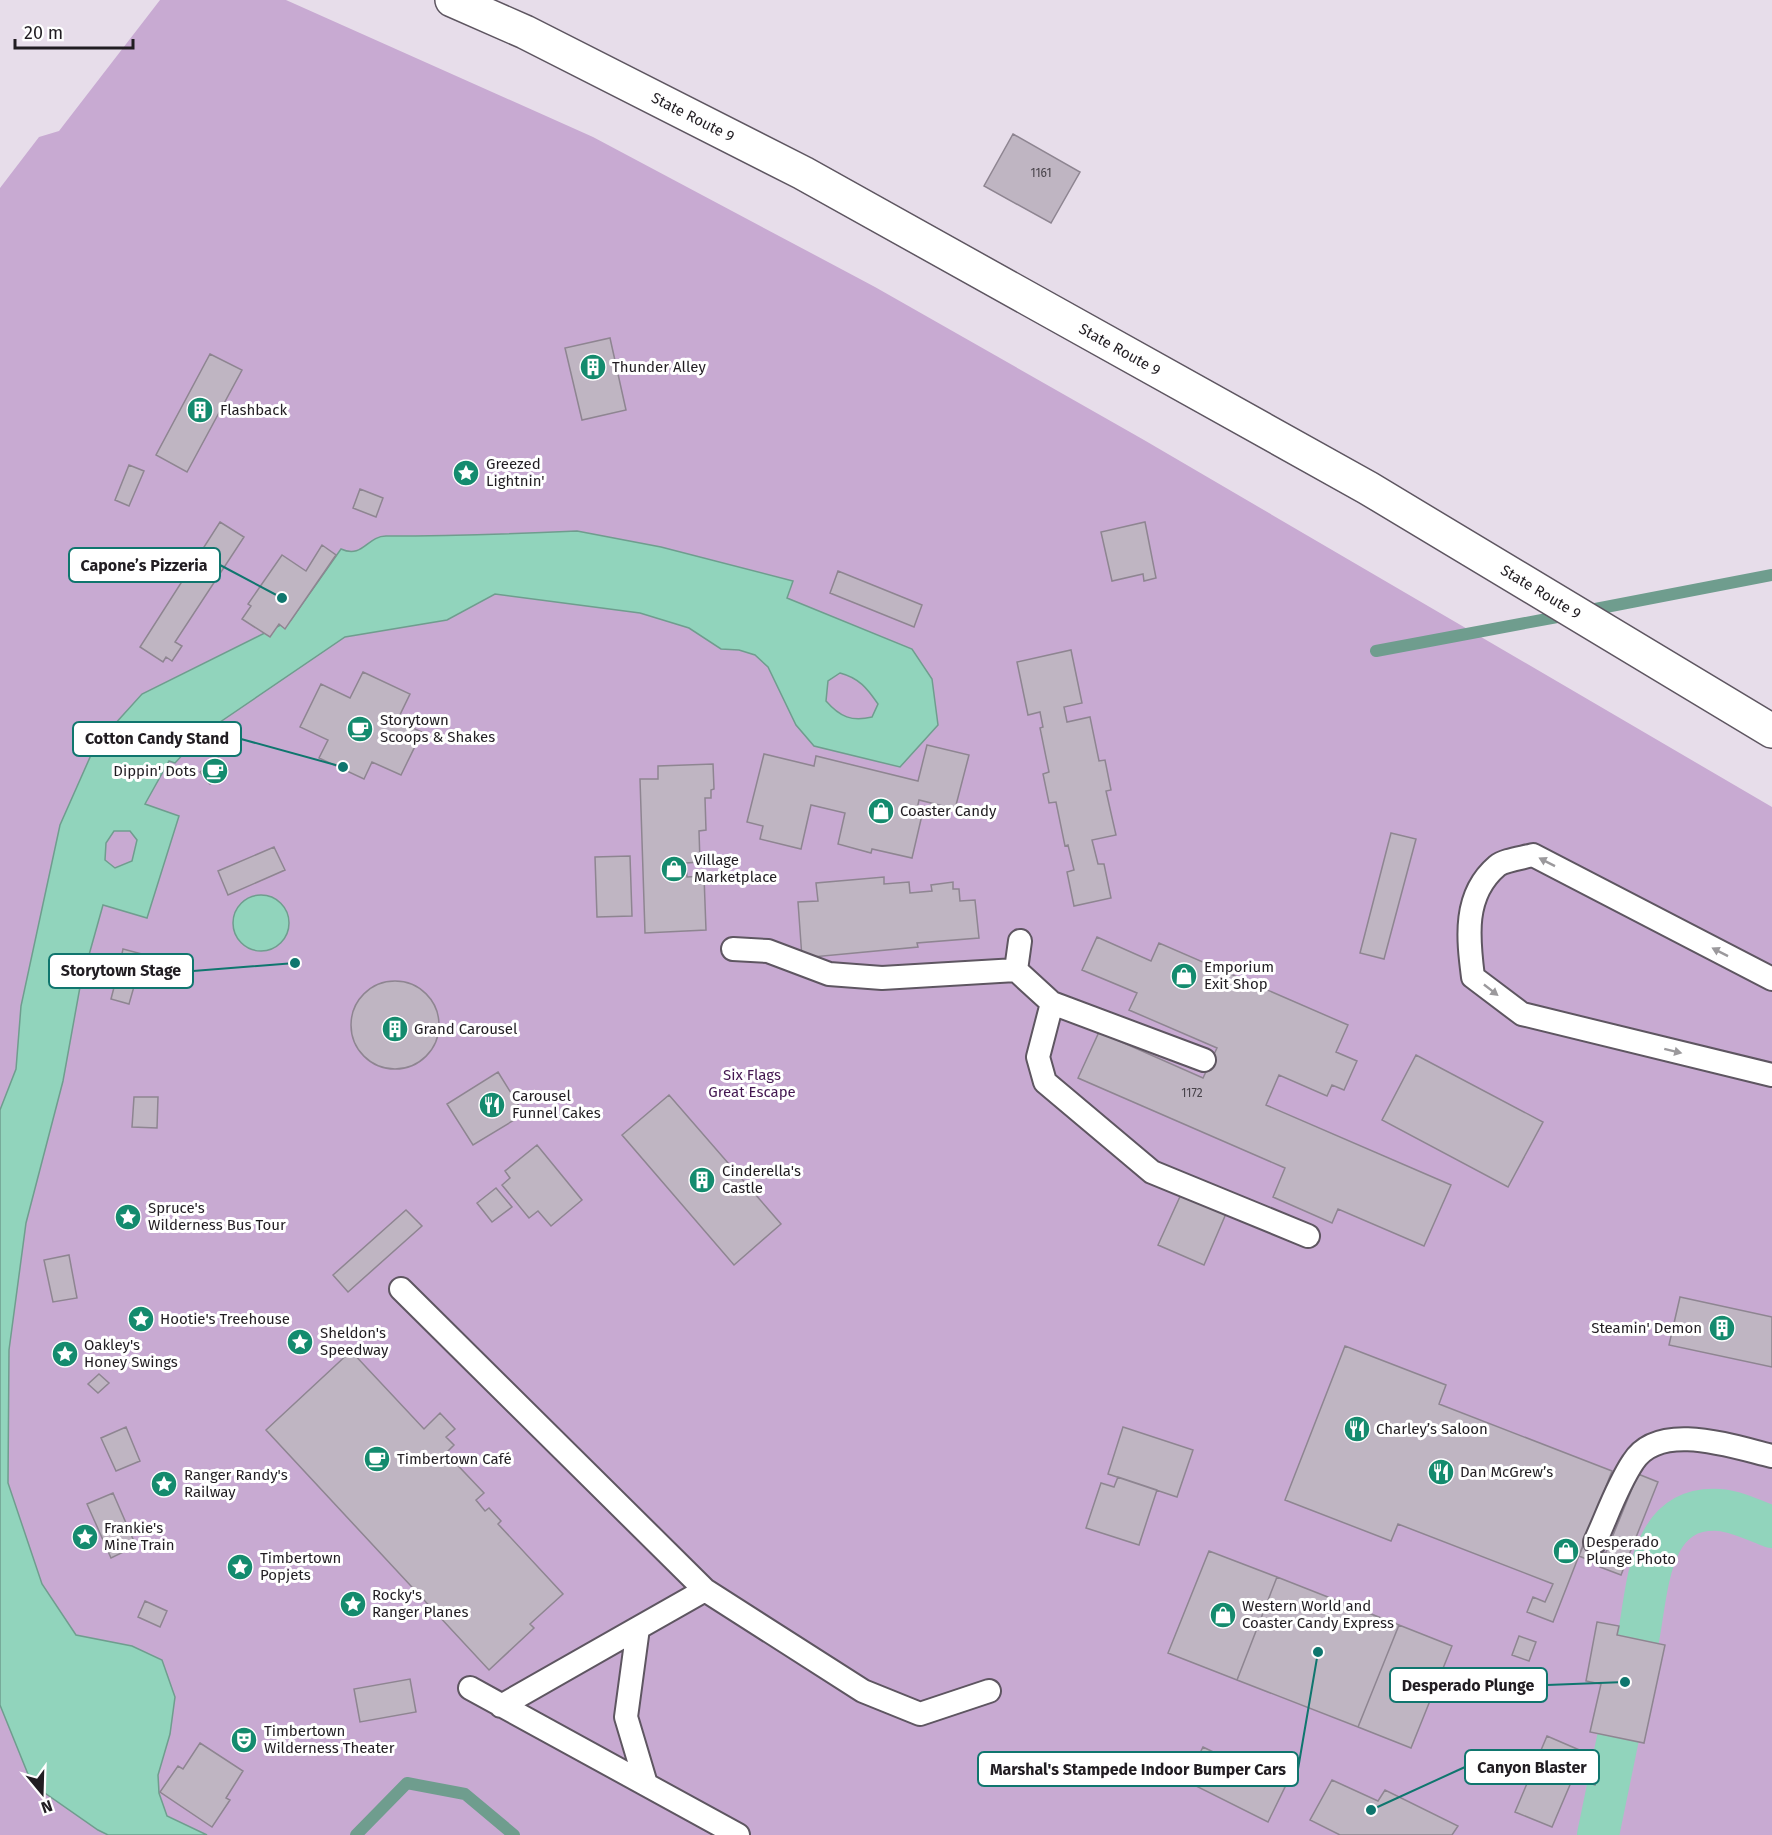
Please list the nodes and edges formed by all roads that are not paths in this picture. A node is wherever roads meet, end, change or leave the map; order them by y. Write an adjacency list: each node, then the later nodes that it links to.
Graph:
1 (470, 4): 2 (main road, State Route 9)
2 (1772, 731)
3 (1020, 941): 5 (lane)
4 (733, 949): 5 (lane)
5 (1016, 970): 7 (lane)
6 (1772, 979): 9 (lane, one-way to 9)
7 (1052, 1003): 8 (lane); 10 (lane)
8 (1204, 1060)
9 (1772, 1076)
10 (1308, 1236)
11 (401, 1289): 14 (lane)
12 (1772, 1456): 13 (lane)
13 (1595, 1542)
14 (705, 1590): 15 (lane); 17 (lane)
15 (638, 1628): 18 (lane); 19 (lane)
16 (470, 1688): 18 (lane)
17 (989, 1691)
18 (501, 1706): 19 (lane)
19 (646, 1784): 20 (lane)
20 (738, 1835)

